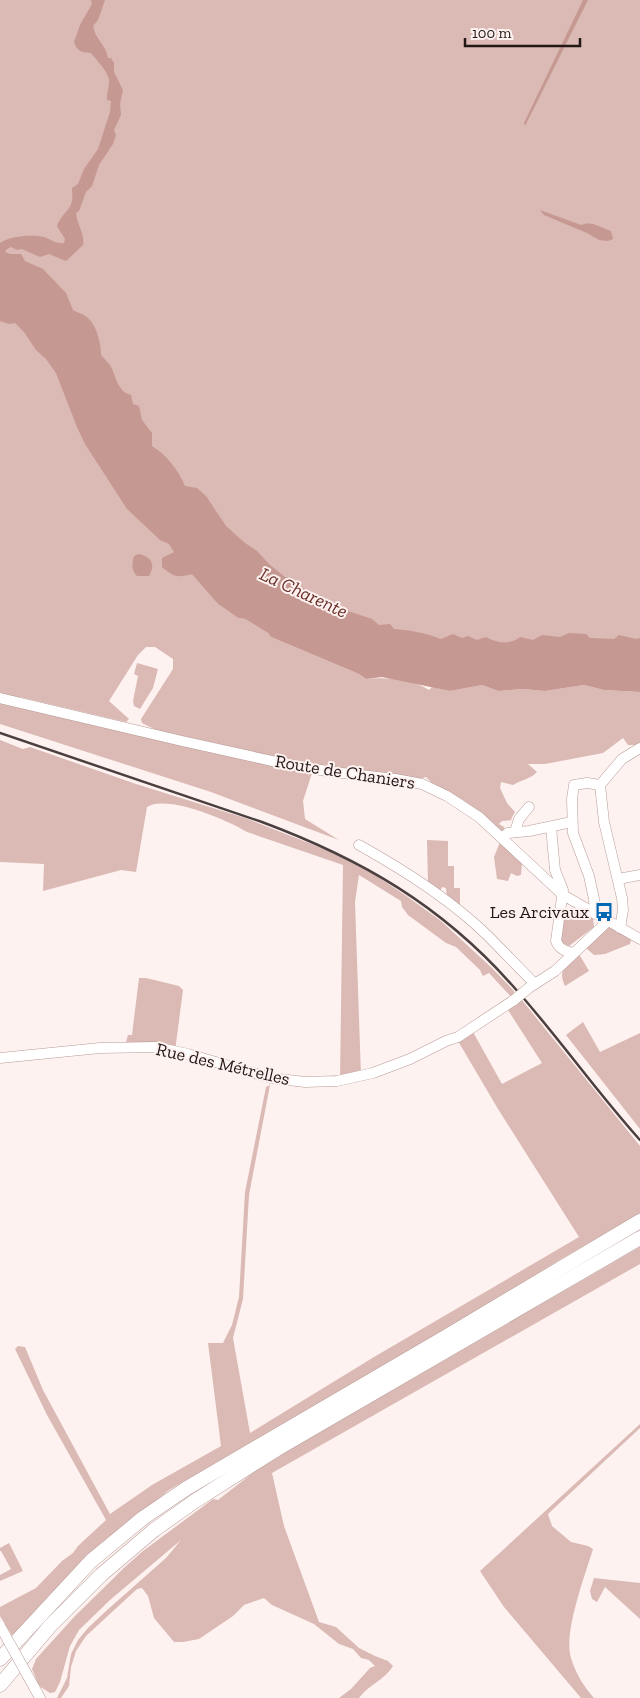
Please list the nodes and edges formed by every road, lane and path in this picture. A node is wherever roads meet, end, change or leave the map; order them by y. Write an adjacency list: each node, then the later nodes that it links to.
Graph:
1 (0, 698): 8 (street, Route de Chaniers)
2 (640, 748): 3 (street)
3 (600, 785): 5 (street); 11 (street)
4 (529, 807): 7 (street)
5 (572, 822): 6 (street); 13 (street)
6 (551, 827): 7 (street); 12 (street)
7 (515, 832): 8 (street)
8 (503, 838): 12 (street, Route de Chaniers)
9 (359, 846): 18 (street)
10 (640, 875): 11 (street)
11 (618, 879): 15 (street)
12 (563, 895): 13 (street, Route de Chaniers); 17 (street)
13 (595, 914): 14 (street, Route de Chaniers)
14 (608, 921): 15 (street, Route de Chaniers); 17 (street, Rue des Métrelles)
15 (620, 928): 16 (street, Route de Chaniers)
16 (640, 939)
17 (573, 953): 18 (street, Rue des Métrelles)
18 (532, 986): 19 (street, Rue des Métrelles, bridge)
19 (0, 1058)
20 (640, 1221): 23 (highway)
21 (640, 1238): 24 (highway)
22 (0, 1626): 25 (street, bridge)
23 (0, 1659)
24 (0, 1685)
25 (40, 1698)

